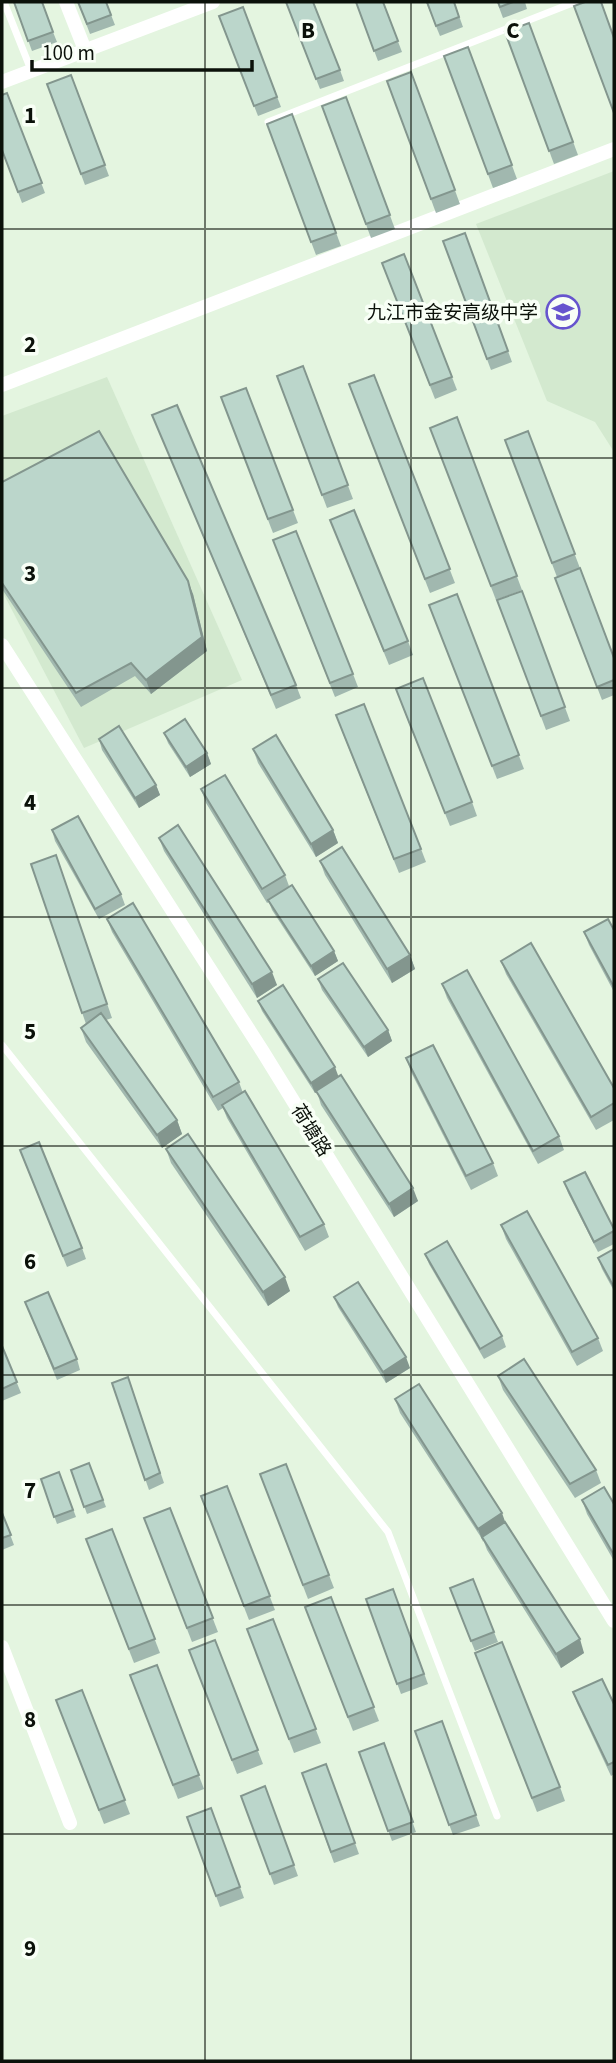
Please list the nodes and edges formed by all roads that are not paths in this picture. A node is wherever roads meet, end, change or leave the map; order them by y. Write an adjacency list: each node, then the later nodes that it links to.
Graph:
1 (4, 2): 6 (lane)
2 (66, 2): 5 (street)
3 (213, 2): 5 (street)
4 (575, 2): 8 (lane)
5 (85, 50): 6 (street)
6 (31, 71): 7 (street)
7 (2, 82)
8 (268, 122)
9 (614, 149): 10 (street)
10 (2, 385)
11 (2, 645): 13 (street, 荷塘路)
12 (2, 1045): 15 (lane)
13 (614, 1621)
14 (2, 1647): 16 (street)
15 (497, 1816)
16 (70, 1823)

